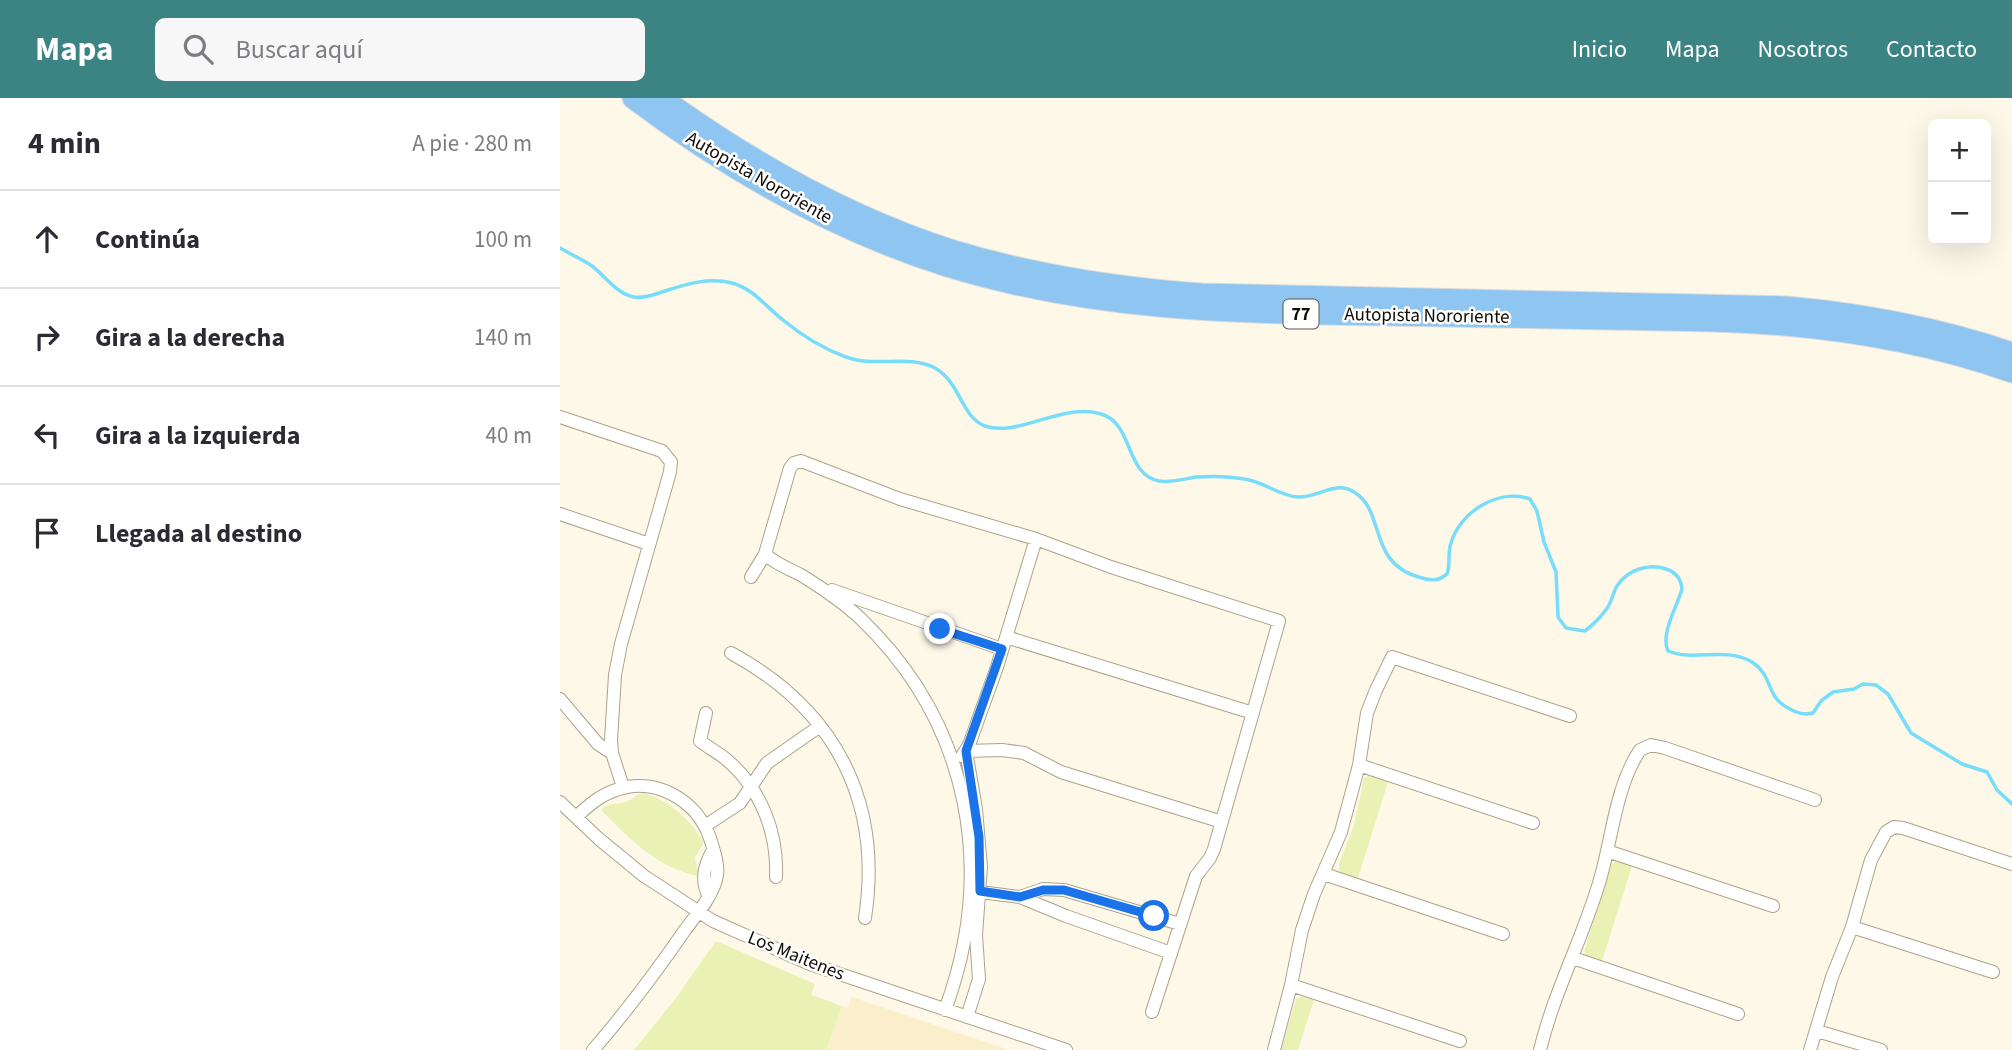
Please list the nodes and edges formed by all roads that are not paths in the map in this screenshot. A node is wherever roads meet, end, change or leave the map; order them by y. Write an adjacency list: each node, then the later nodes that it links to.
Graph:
1 (633, 98): 4 (highway, Autopista Nororiente / 77)
2 (662, 98): 3 (highway, Autopista Nororiente / 77)
3 (2012, 353)
4 (2012, 372)
5 (560, 416): 8 (street)
6 (560, 514): 8 (street)
7 (1036, 540): 9 (street); 14 (street); 18 (street)
8 (649, 544): 22 (street)
9 (765, 554): 10 (street); 11 (street)
10 (751, 577)
11 (815, 584): 12 (street); 13 (street)
12 (868, 604): 13 (street); 14 (street)
13 (856, 615): 23 (street)
14 (1004, 643): 18 (street); 21 (street)
15 (731, 653): 20 (street)
16 (560, 699): 22 (street)
17 (706, 713): 25 (street)
18 (1253, 713): 30 (street)
19 (1570, 716): 24 (street)
20 (820, 726): 25 (street); 41 (street)
21 (966, 751): 23 (street); 30 (street); 37 (street)
22 (612, 753): 26 (street)
23 (954, 764): 37 (street)
24 (1359, 765): 31 (street); 35 (street)
25 (751, 786): 32 (street); 36 (street)
26 (623, 787): 29 (street); 32 (street)
27 (1815, 800): 33 (street)
28 (560, 802): 29 (street, Los Maitenes)
29 (576, 817): 40 (street, Los Maitenes)
30 (1222, 822): 42 (street)
31 (1533, 823)
32 (705, 826): 40 (street)
33 (1608, 851): 39 (street); 46 (street)
34 (2012, 864): 43 (street)
35 (1324, 874): 44 (street); 48 (street)
36 (776, 877)
37 (975, 891): 38 (street); 49 (street); 52 (street)
38 (1020, 897): 42 (street); 45 (street)
39 (1773, 906)
40 (698, 911): 49 (street, Los Maitenes); 55 (street)
41 (865, 918)
42 (1180, 924): 45 (street)
43 (1852, 927): 47 (street); 53 (street)
44 (1503, 934)
45 (1171, 953): 50 (street)
46 (1573, 958): 51 (street); 58 (street)
47 (1993, 972)
48 (1291, 985): 54 (street); 57 (street)
49 (945, 1010): 52 (street, Los Maitenes)
50 (1152, 1012)
51 (1738, 1014)
52 (967, 1017): 56 (street, Los Maitenes)
53 (1817, 1031): 59 (street); 60 (street)
54 (1460, 1041)
55 (593, 1050)
56 (1066, 1050)
57 (1274, 1050)
58 (1540, 1050)
59 (1810, 1050)
60 (1881, 1050)

